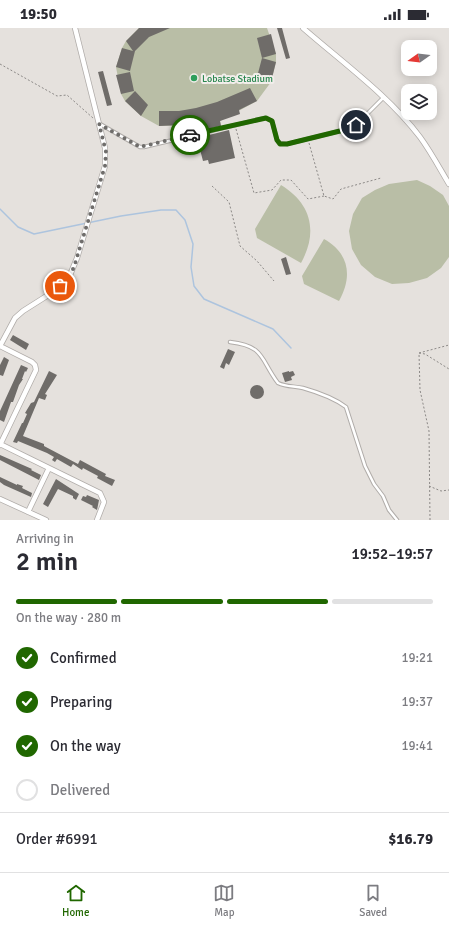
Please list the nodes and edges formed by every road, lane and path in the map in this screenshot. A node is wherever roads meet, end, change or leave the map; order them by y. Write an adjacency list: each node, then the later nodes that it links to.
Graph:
1 (76, 28): 5 (street)
2 (304, 28): 4 (street)
3 (0, 64): 5 (path)
4 (383, 98): 7 (lane); 9 (street)
5 (99, 124): 6 (lane); 15 (street)
6 (235, 124): 7 (lane); 11 (path)
7 (308, 139): 11 (path)
8 (381, 178): 11 (path)
9 (449, 184)
10 (212, 186): 12 (path)
11 (324, 196)
12 (274, 282)
13 (230, 342): 26 (lane)
14 (449, 345): 16 (path)
15 (0, 346): 18 (street)
16 (419, 353): 17 (path); 20 (path)
17 (449, 369)
18 (0, 444): 19 (street)
19 (49, 468): 23 (street); 25 (street)
20 (429, 486): 21 (path); 27 (path)
21 (449, 490)
22 (0, 499): 23 (street)
23 (28, 512): 24 (street)
24 (46, 520)
25 (97, 520)
26 (397, 520)
27 (430, 520)

